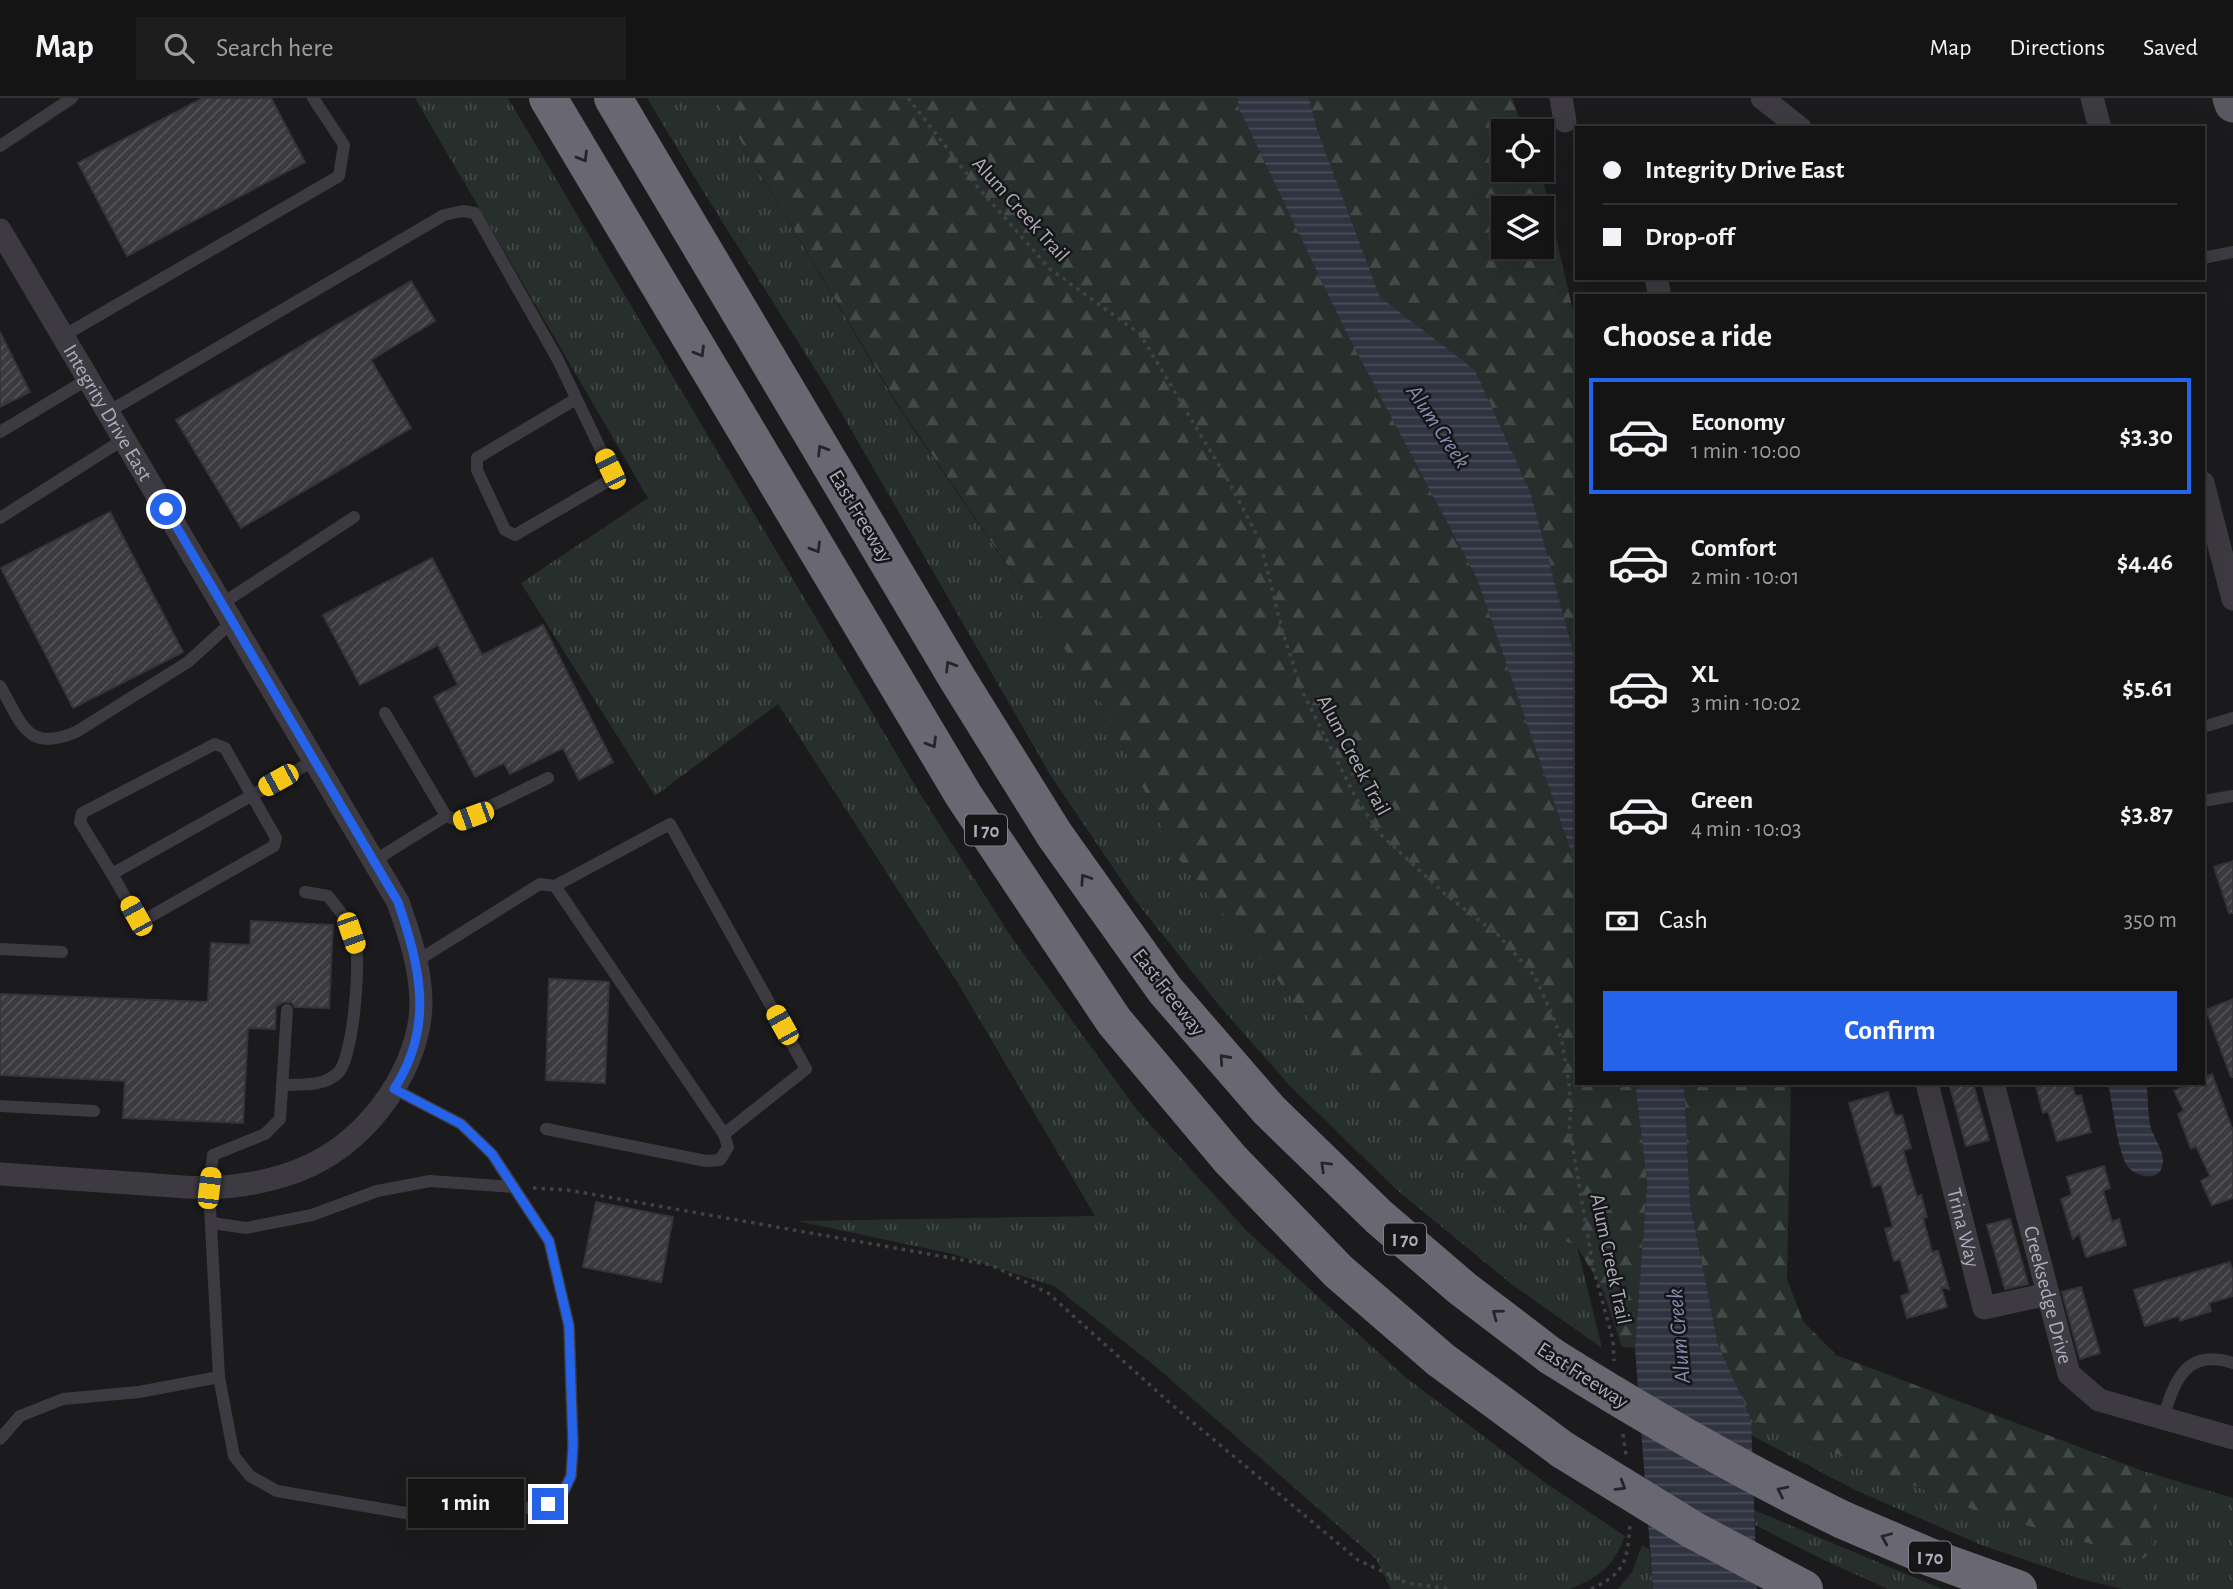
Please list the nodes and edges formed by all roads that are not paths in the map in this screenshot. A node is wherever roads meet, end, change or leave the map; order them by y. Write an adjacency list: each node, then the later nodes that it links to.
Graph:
1 (72, 98): 11 (lane)
2 (313, 98): 16 (lane)
3 (548, 98): 63 (highway, I 70, one-way to 63, bridge)
4 (613, 98): 64 (highway, East Freeway / I 70, one-way to 4, bridge)
5 (1762, 98): 9 (street)
6 (2092, 98): 10 (street)
7 (2231, 98): 8 (main road)
8 (2233, 104)
9 (1797, 126)
10 (2099, 126)
11 (0, 146)
12 (0, 230): 14 (street, Integrity Drive East)
13 (2233, 252): 15 (lane)
14 (7, 257): 16 (street, Integrity Drive East)
15 (2205, 258)
16 (63, 336): 17 (street, Integrity Drive East)
17 (89, 379): 19 (street, Integrity Drive East); 20 (lane)
18 (576, 399): 18 (lane); 19 (lane)
19 (108, 412): 21 (street, Integrity Drive East)
20 (0, 432)
21 (124, 439): 24 (lane); 26 (street, Integrity Drive East)
22 (2205, 492): 25 (street)
23 (354, 517): 26 (lane)
24 (0, 518)
25 (2233, 599)
26 (228, 612): 27 (lane); 31 (street, Integrity Drive East)
27 (0, 686)
28 (385, 713): 36 (lane)
29 (2233, 718): 30 (lane)
30 (2205, 726)
31 (315, 760): 33 (lane); 37 (street, Integrity Drive East)
32 (548, 778): 36 (lane)
33 (252, 795): 38 (lane); 38 (lane); 38 (lane)
34 (2233, 796): 35 (lane)
35 (2205, 801)
36 (446, 816): 37 (lane)
37 (374, 861): 43 (street, Integrity Drive East)
38 (112, 874)
39 (555, 886): 43 (lane); 52 (lane); 52 (lane)
40 (305, 892): 45 (lane)
41 (0, 949): 42 (lane)
42 (62, 952)
43 (416, 961): 48 (street, Integrity Drive East)
44 (288, 1010): 45 (lane)
45 (282, 1085): 55 (lane)
46 (1927, 1085): 57 (street, Trina Way)
47 (1994, 1085): 57 (street, Creeksedge Drive)
48 (396, 1086): 54 (lane); 55 (street, Integrity Drive East)
49 (0, 1106): 50 (lane)
50 (94, 1111)
51 (546, 1129): 52 (lane)
52 (724, 1134)
53 (0, 1174): 55 (street, Integrity Drive East)
54 (514, 1187): 56 (lane); 59 (lane)
55 (209, 1188): 56 (lane)
56 (212, 1223): 59 (lane)
57 (2048, 1294): 60 (street, Creeksedge Drive)
58 (2233, 1363): 60 (lane)
59 (219, 1377): 62 (lane)
60 (2163, 1418): 61 (street, Creeksedge Drive)
61 (2233, 1438)
62 (0, 1439)
63 (1804, 1589)
64 (2018, 1589)

